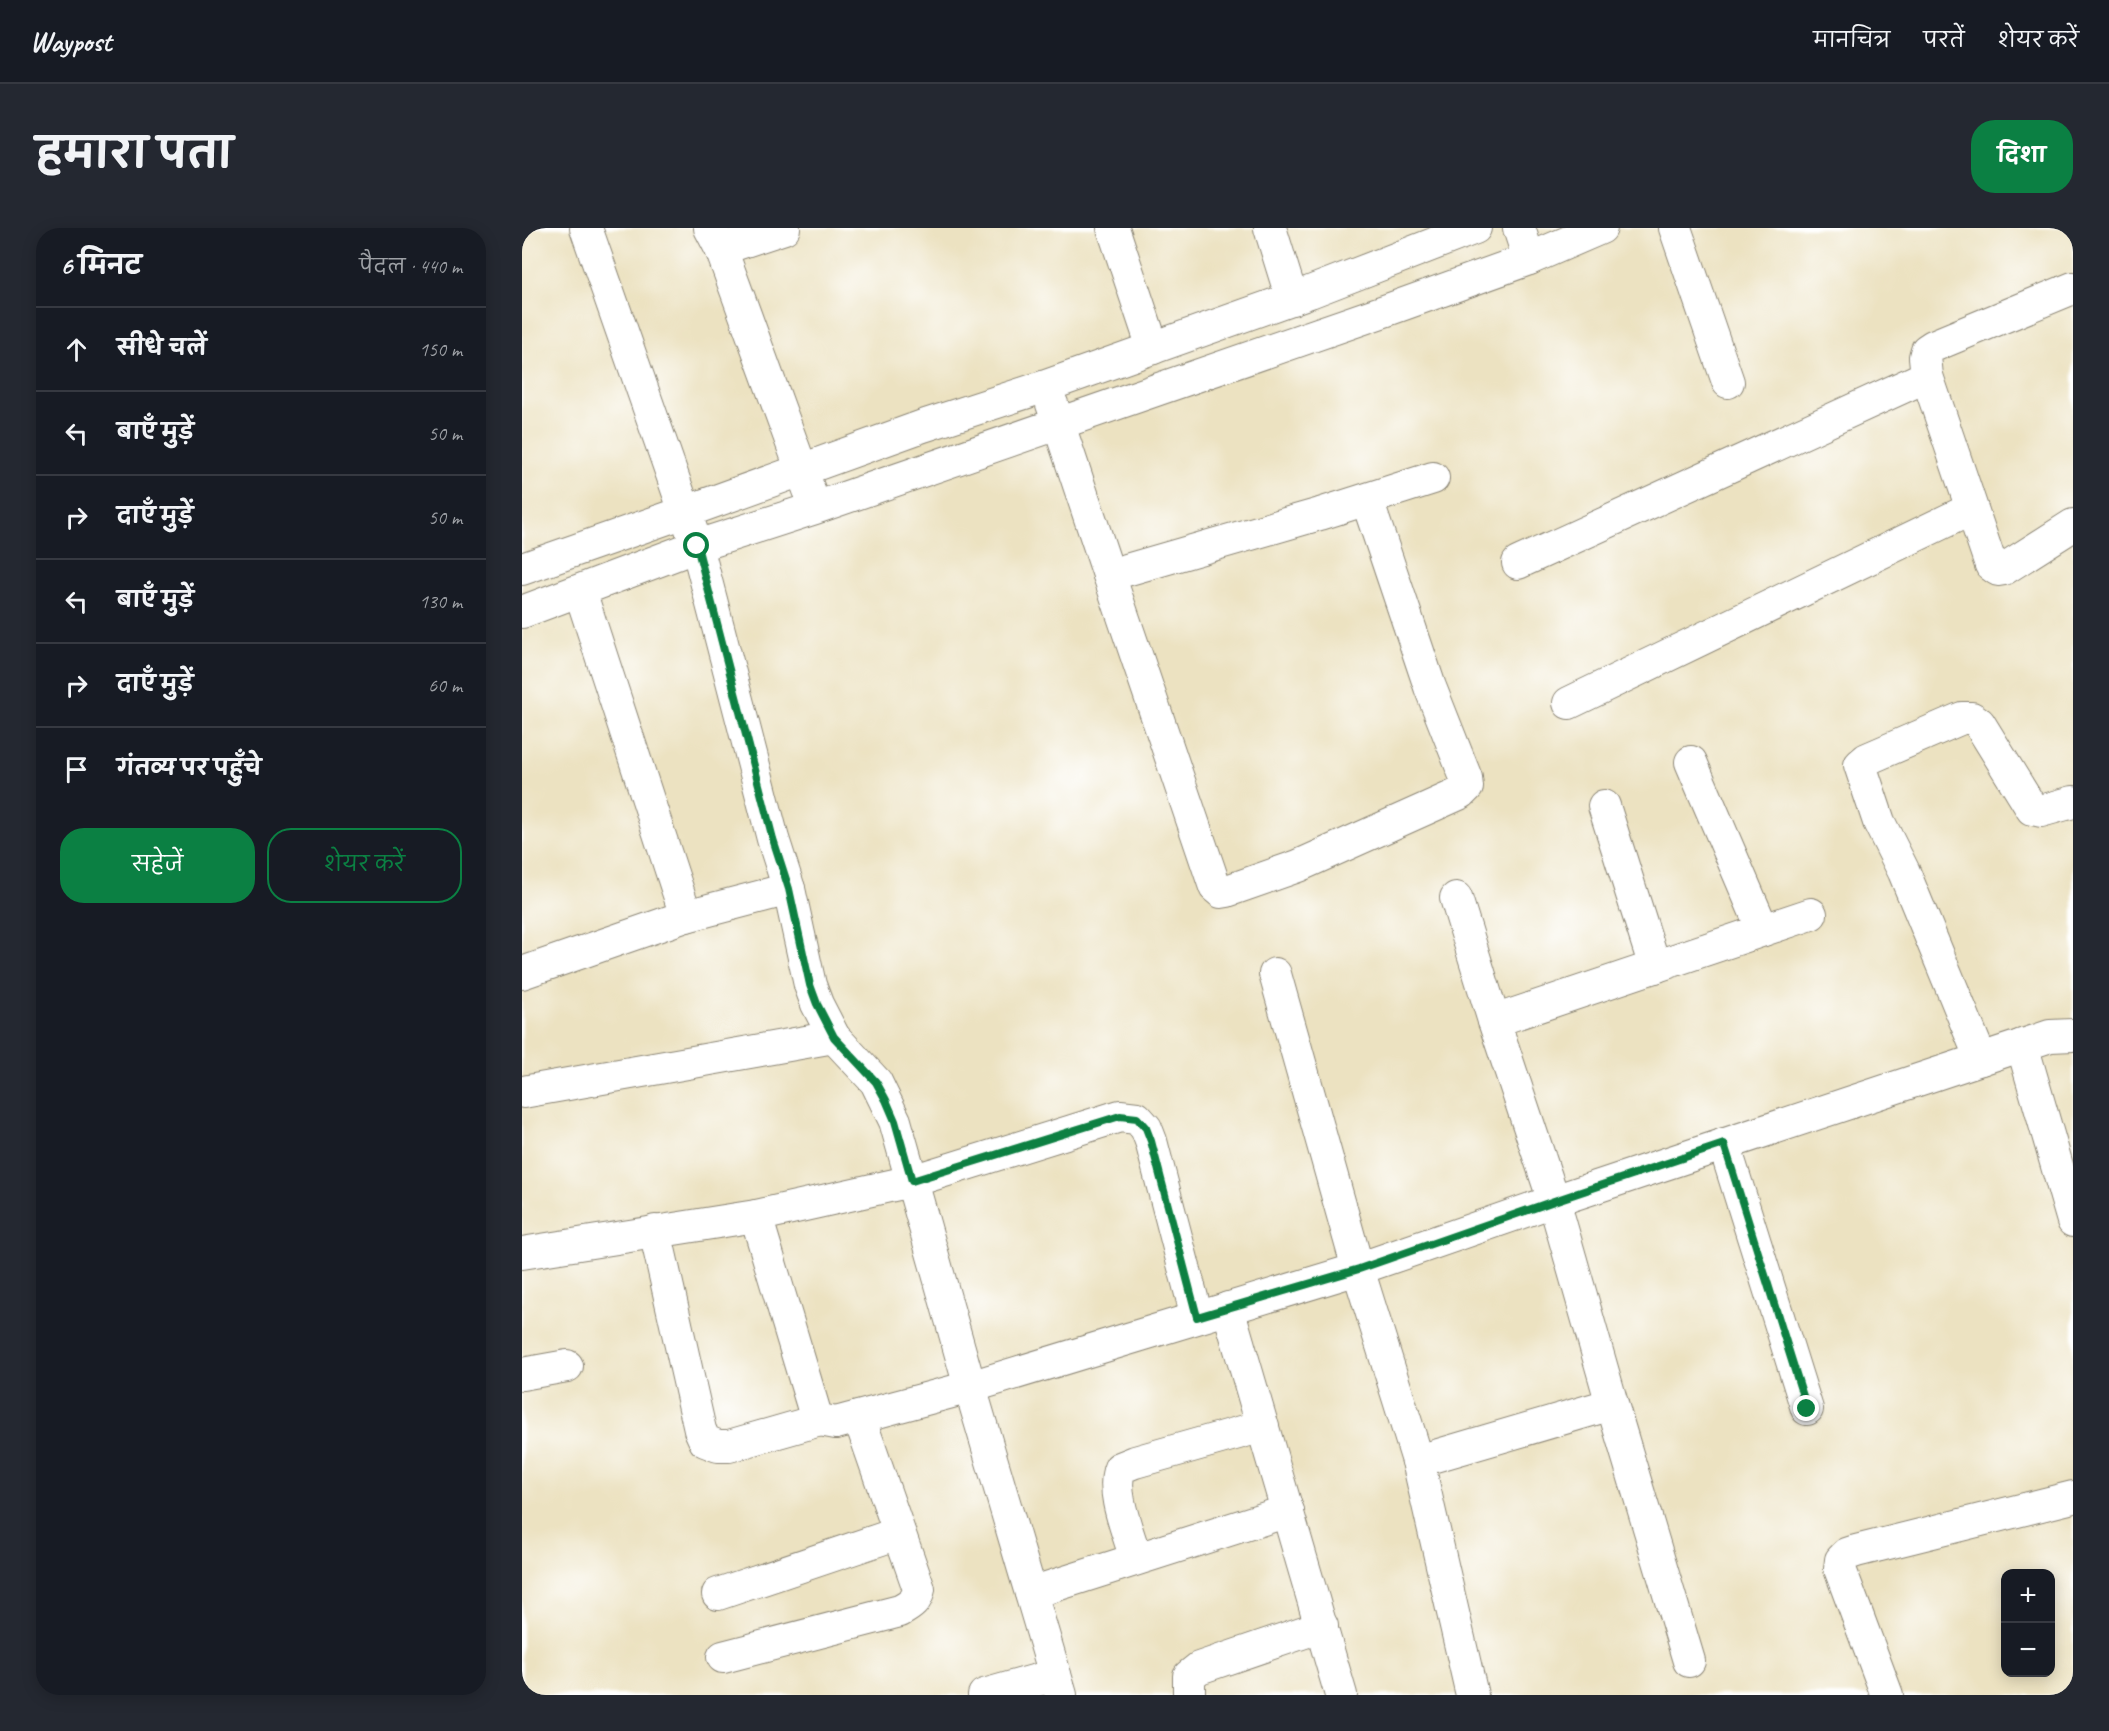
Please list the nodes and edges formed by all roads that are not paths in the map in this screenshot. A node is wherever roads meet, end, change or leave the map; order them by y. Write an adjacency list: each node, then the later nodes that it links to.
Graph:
1 (586, 228): 23 (street)
2 (784, 228): 9 (street)
3 (1113, 228): 13 (street)
4 (1270, 228): 12 (street)
5 (1475, 228): 12 (street)
6 (1519, 228): 10 (street)
7 (1601, 228): 10 (street)
8 (1675, 228): 15 (street)
9 (715, 238): 18 (street)
10 (1529, 259): 17 (street)
11 (2073, 288): 14 (street)
12 (1292, 299): 13 (street)
13 (1153, 348): 16 (street)
14 (1927, 376): 22 (street); 26 (street)
15 (1728, 382)
16 (1046, 386): 17 (street); 18 (street)
17 (1058, 424): 21 (street); 28 (street)
18 (802, 470): 21 (street); 23 (street)
19 (1433, 478): 20 (street)
20 (1367, 500): 28 (street); 28 (street)
21 (815, 508): 25 (street)
22 (1971, 509): 24 (street); 31 (street)
23 (685, 512): 25 (street); 27 (street)
24 (2073, 525)
25 (697, 546): 29 (street); 35 (street)
26 (1518, 563)
27 (522, 568)
28 (1109, 575)
29 (580, 591): 30 (street); 38 (street)
30 (522, 612)
31 (1569, 703)
32 (1691, 762): 39 (street)
33 (2073, 802): 47 (street)
34 (1604, 806): 40 (street)
35 (789, 889): 38 (street); 45 (street)
36 (1456, 898): 43 (street)
37 (1811, 914): 39 (street)
38 (686, 916): 41 (street)
39 (1763, 930): 40 (street)
40 (1655, 967): 43 (street)
41 (522, 973)
42 (1275, 974): 56 (street)
43 (1494, 1022): 51 (street)
44 (2073, 1035): 46 (street)
45 (834, 1037): 48 (street); 50 (street)
46 (2022, 1045): 47 (street); 53 (street)
47 (1981, 1059): 49 (street)
48 (523, 1092)
49 (1724, 1144): 51 (street); 63 (street)
50 (912, 1181): 52 (street); 58 (street); 61 (street)
51 (1554, 1201): 56 (street); 62 (street)
52 (756, 1216): 54 (street); 65 (street)
53 (2073, 1221)
54 (655, 1231): 55 (street); 65 (street)
55 (522, 1252)
56 (1359, 1269): 57 (street); 67 (street)
57 (1228, 1308): 58 (street); 66 (street)
58 (1197, 1317): 61 (street)
59 (567, 1366): 60 (street)
60 (522, 1374)
61 (970, 1387): 64 (street); 72 (street)
62 (1612, 1404): 67 (street); 76 (street)
63 (1807, 1409)
64 (859, 1417): 65 (street); 70 (street)
65 (820, 1420)
66 (1263, 1426): 69 (street); 71 (street)
67 (1419, 1461): 81 (street)
68 (2073, 1497): 82 (street)
69 (1288, 1511): 71 (street); 74 (street)
70 (899, 1533): 73 (street); 75 (street)
71 (1136, 1559): 72 (street)
72 (1030, 1593): 77 (street)
73 (718, 1594)
74 (1322, 1626): 79 (street); 80 (street)
75 (723, 1657)
76 (1689, 1661)
77 (1058, 1685): 78 (street)
78 (984, 1695)
79 (1189, 1695)
80 (1341, 1695)
81 (1472, 1695)
82 (1887, 1695)

